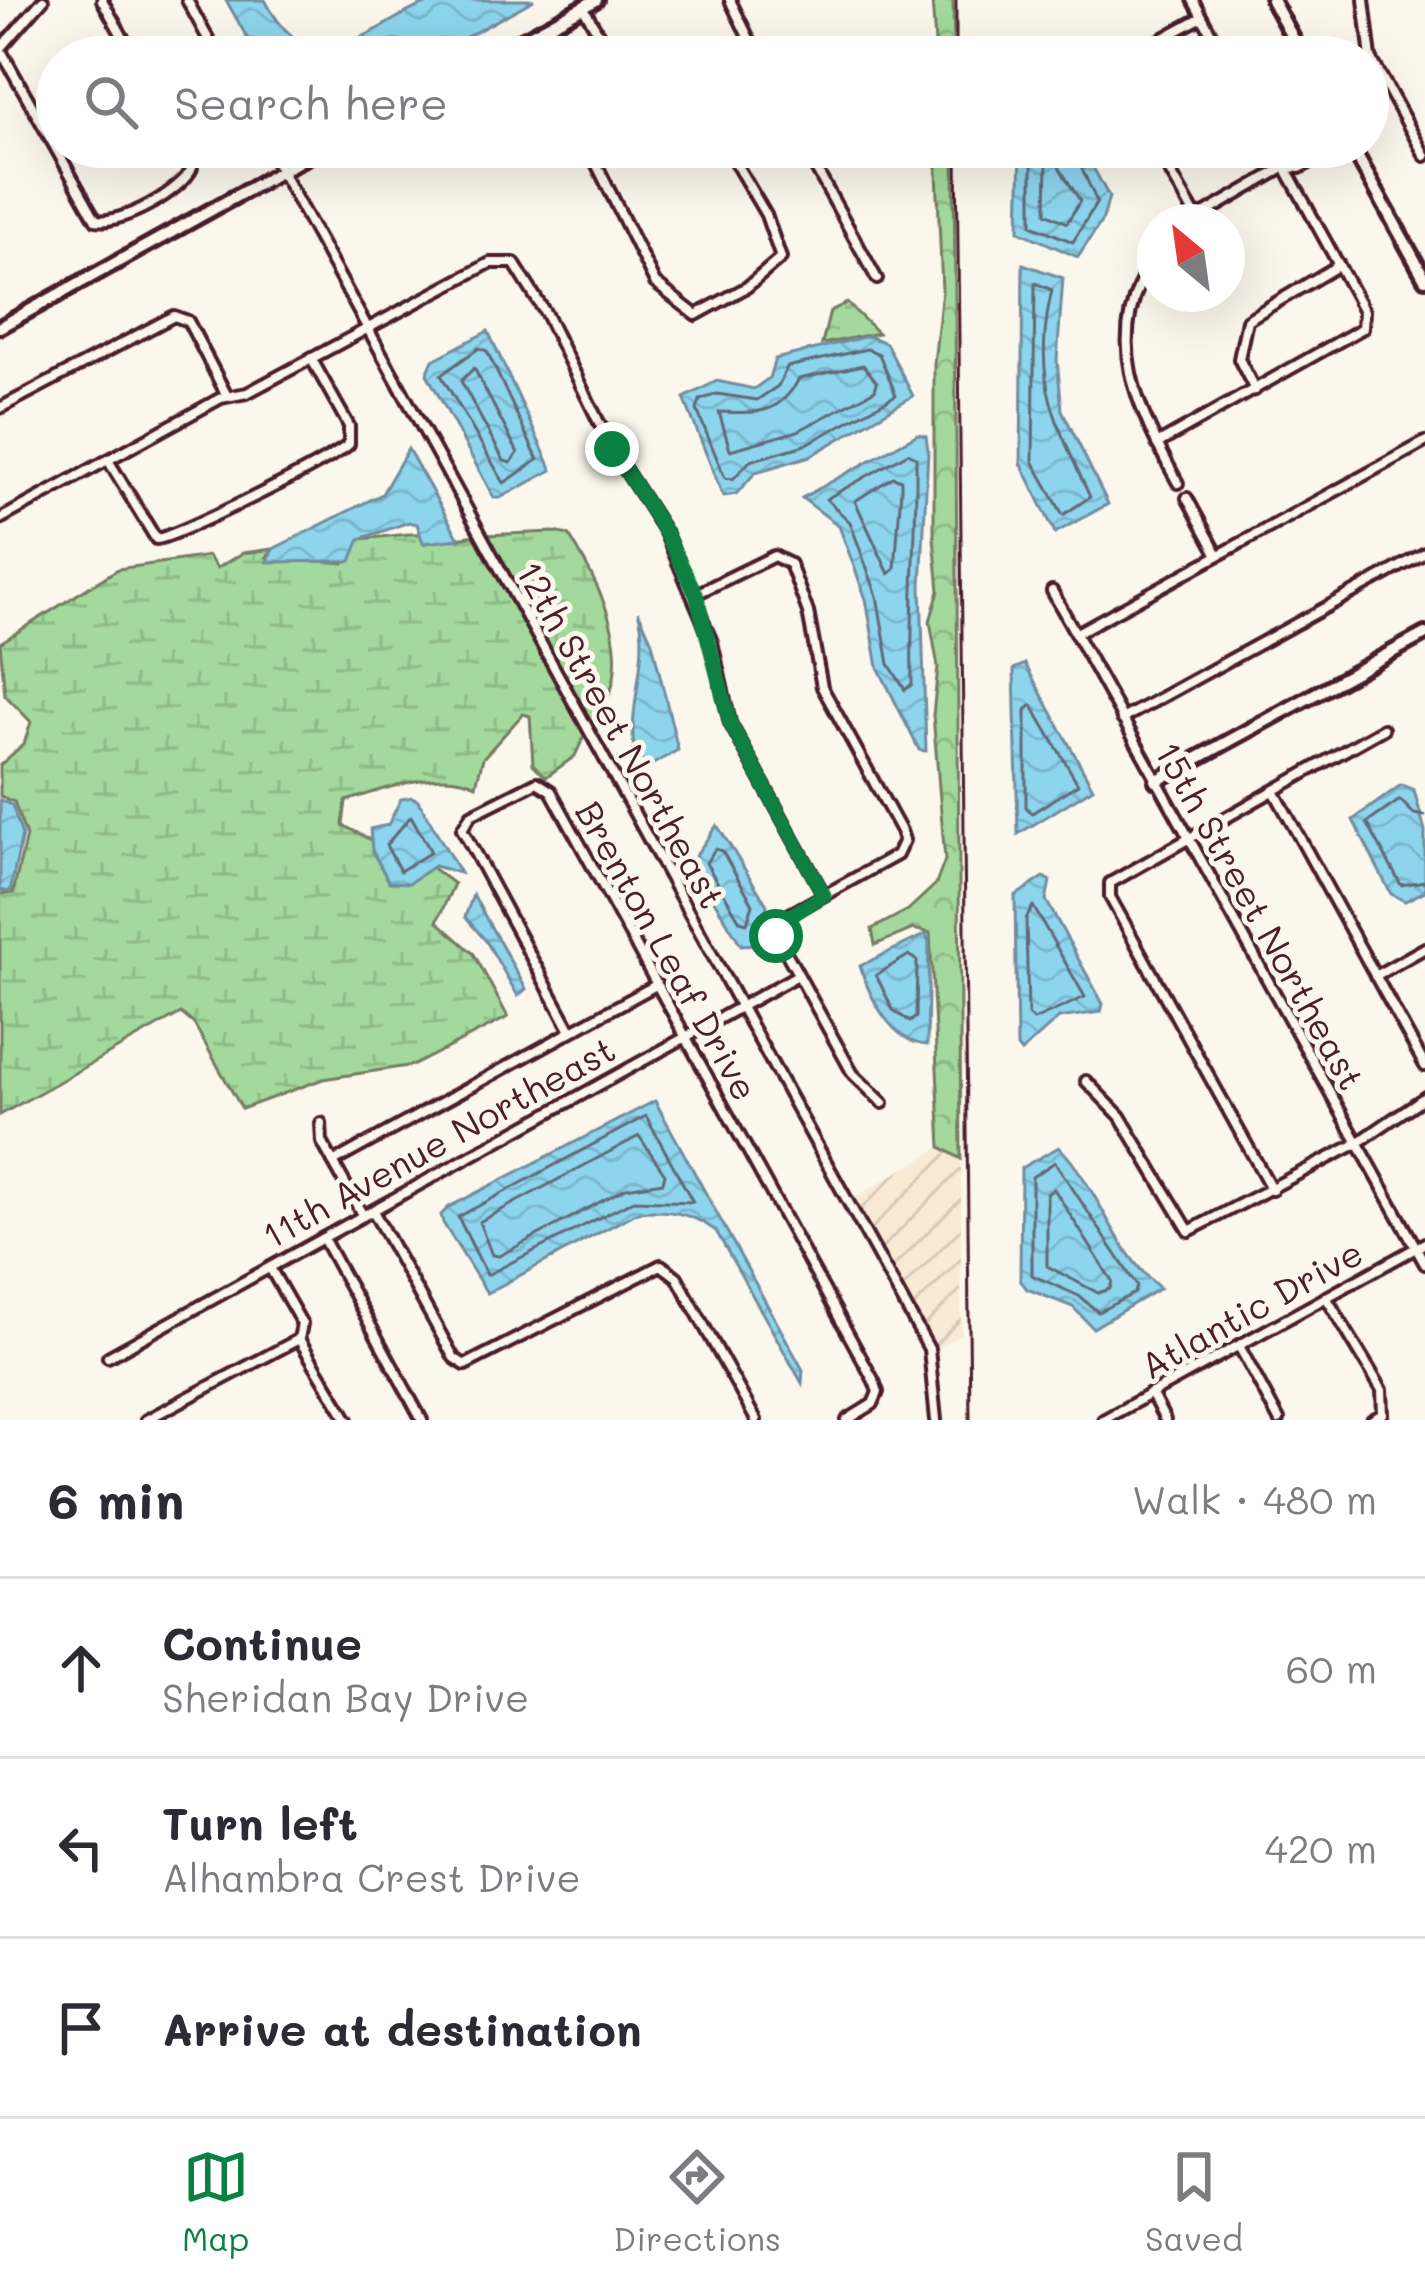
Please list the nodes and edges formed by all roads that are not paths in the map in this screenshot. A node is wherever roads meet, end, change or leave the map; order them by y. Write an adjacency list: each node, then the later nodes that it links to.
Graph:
1 (43, 0): 20 (street)
2 (102, 0): 11 (street)
3 (187, 0): 12 (street)
4 (596, 0): 9 (street)
5 (730, 0): 15 (street)
6 (1193, 0): 10 (street)
7 (1272, 0): 18 (street)
8 (1364, 0): 19 (street)
9 (583, 7): 13 (street); 14 (street)
10 (1202, 17): 16 (street); 17 (street)
11 (122, 36)
12 (207, 36)
13 (529, 36)
14 (600, 36)
15 (748, 36)
16 (1168, 36)
17 (1212, 36)
18 (1292, 36)
19 (1368, 36)
20 (0, 49): 22 (street)
21 (1389, 90): 23 (street)
22 (36, 113)
23 (1424, 151)
24 (67, 168): 25 (street)
25 (192, 168)
26 (279, 168): 35 (street, 12th Street Northeast)
27 (288, 168): 35 (street)
28 (598, 168): 29 (street)
29 (738, 168)
30 (816, 168): 39 (street)
31 (1167, 168): 36 (street)
32 (1283, 168): 37 (street)
33 (1286, 168): 38 (street)
34 (1364, 168): 40 (street)
35 (281, 172): 42 (street); 43 (street, 12th Street Northeast)
36 (1185, 204)
37 (1221, 204)
38 (1339, 265): 45 (street); 45 (street)
39 (877, 279)
40 (1425, 279)
41 (1137, 293): 49 (street)
42 (0, 327)
43 (368, 329): 44 (street); 57 (street); 70 (street, 12th Street Northeast)
44 (311, 358): 46 (street); 50 (street)
45 (1255, 390): 49 (street)
46 (227, 396): 47 (street); 50 (street)
47 (0, 408)
48 (1425, 442): 55 (street)
49 (1156, 444): 51 (street)
50 (108, 460): 53 (street)
51 (1178, 483)
52 (1187, 498): 55 (street)
53 (0, 519)
54 (1425, 553): 60 (street)
55 (1218, 555): 58 (street)
56 (1052, 591): 58 (street, 15th Street Northeast)
57 (696, 594): 65 (street); 65 (street)
58 (1076, 634): 60 (street, 15th Street Northeast)
59 (1425, 634): 62 (street)
60 (1122, 719): 62 (street, 15th Street Northeast)
61 (1383, 729): 63 (street)
62 (1156, 782): 64 (street, 15th Street Northeast)
63 (1274, 791): 64 (street); 68 (street)
64 (1187, 838): 78 (street, 15th Street Northeast); 80 (street)
65 (824, 895): 67 (street)
66 (1425, 948): 68 (street)
67 (796, 976): 70 (street, 11th Avenue Northeast); 76 (street)
68 (1376, 976): 73 (street)
69 (656, 986): 71 (street); 71 (street, Brenton Leaf Drive); 72 (street, Brenton Leaf Drive)
70 (742, 1006): 72 (street, 11th Avenue Northeast); 97 (street, 12th Street Northeast)
71 (571, 1031): 79 (street)
72 (684, 1039): 81 (street, 11th Avenue Northeast); 96 (street, Brenton Leaf Drive)
73 (1425, 1066)
74 (1086, 1081): 80 (street)
75 (1425, 1096): 78 (street)
76 (883, 1103)
77 (321, 1123): 79 (street)
78 (1356, 1144): 80 (street); 84 (street, 15th Street Northeast)
79 (333, 1162): 82 (street)
80 (1272, 1190)
81 (373, 1210): 82 (street, 11th Avenue Northeast); 95 (street)
82 (363, 1216): 83 (street, 11th Avenue Northeast)
83 (323, 1238): 86 (street, 11th Avenue Northeast); 94 (street)
84 (1421, 1246): 85 (street, 15th Street Northeast); 87 (street, Atlantic Drive)
85 (1425, 1264)
86 (270, 1268): 88 (street); 90 (street, 11th Avenue Northeast)
87 (1327, 1297): 89 (street, Atlantic Drive); 101 (street)
88 (299, 1340): 92 (street); 93 (street)
89 (1239, 1346): 91 (street, Atlantic Drive); 100 (street)
90 (108, 1357)
91 (1150, 1393): 98 (street, Atlantic Drive); 99 (street)
92 (146, 1420)
93 (348, 1420)
94 (422, 1420)
95 (757, 1420)
96 (847, 1420)
97 (936, 1420)
98 (1103, 1420)
99 (1165, 1420)
100 (1279, 1420)
101 (1372, 1420)

